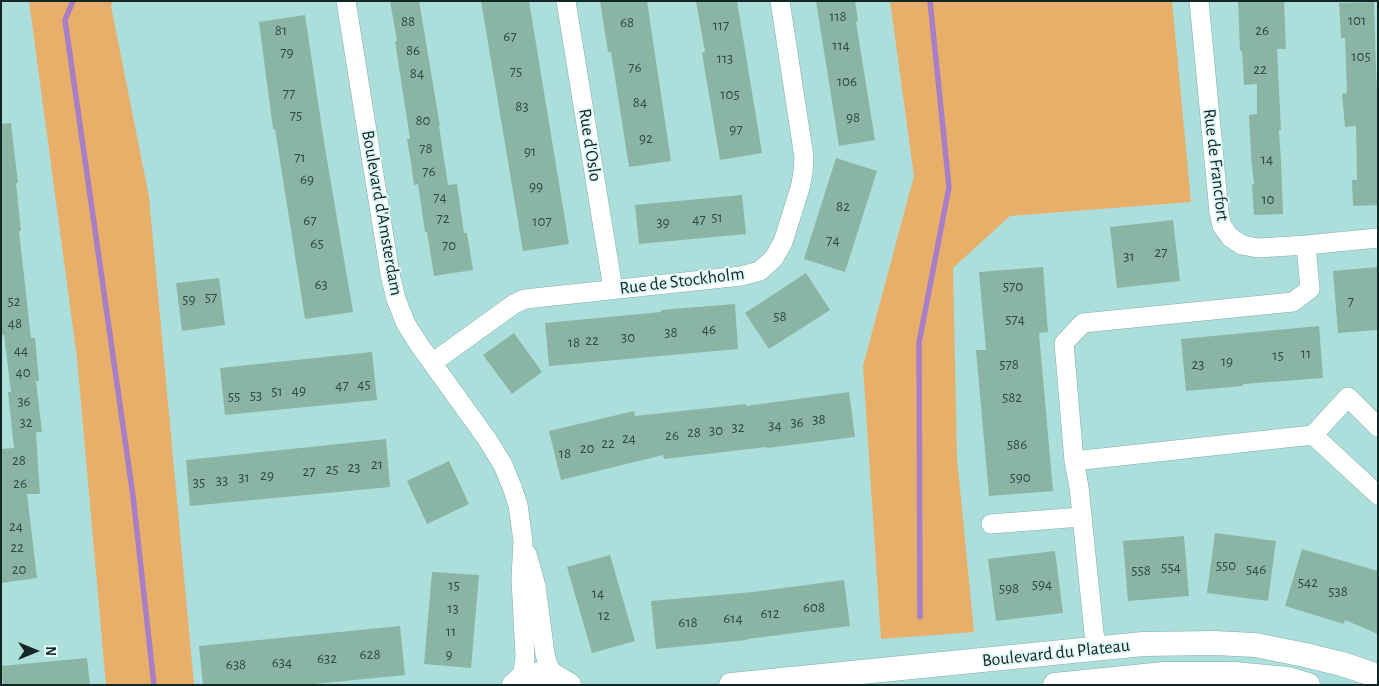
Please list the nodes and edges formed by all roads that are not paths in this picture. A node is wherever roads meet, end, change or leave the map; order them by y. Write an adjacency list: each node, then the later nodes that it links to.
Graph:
1 (346, 1): 8 (street, Boulevard d'Amsterdam)
2 (566, 1): 7 (street, Rue d'Oslo)
3 (780, 1): 7 (street, Rue de Stockholm)
4 (1199, 1): 6 (street, Rue de Francfort)
5 (1378, 238): 6 (street, Rue de Francfort)
6 (1306, 245): 11 (street)
7 (613, 289): 8 (street, Rue de Stockholm)
8 (432, 363): 15 (street, Boulevard d'Amsterdam)
9 (1378, 427): 10 (street)
10 (1313, 435): 11 (street); 12 (street)
11 (1074, 461): 13 (street)
12 (1378, 495)
13 (1081, 517): 14 (street); 16 (street)
14 (991, 524)
15 (523, 541): 18 (street, Boulevard d'Amsterdam); 19 (street, Boulevard d'Amsterdam)
16 (1097, 649): 17 (main road, Boulevard du Plateau); 20 (main road, Boulevard du Plateau)
17 (1378, 676)
18 (561, 680): 19 (main road)
19 (518, 682)
20 (731, 685)
21 (1055, 685): 22 (main road, Boulevard du Plateau)
22 (1308, 685)

